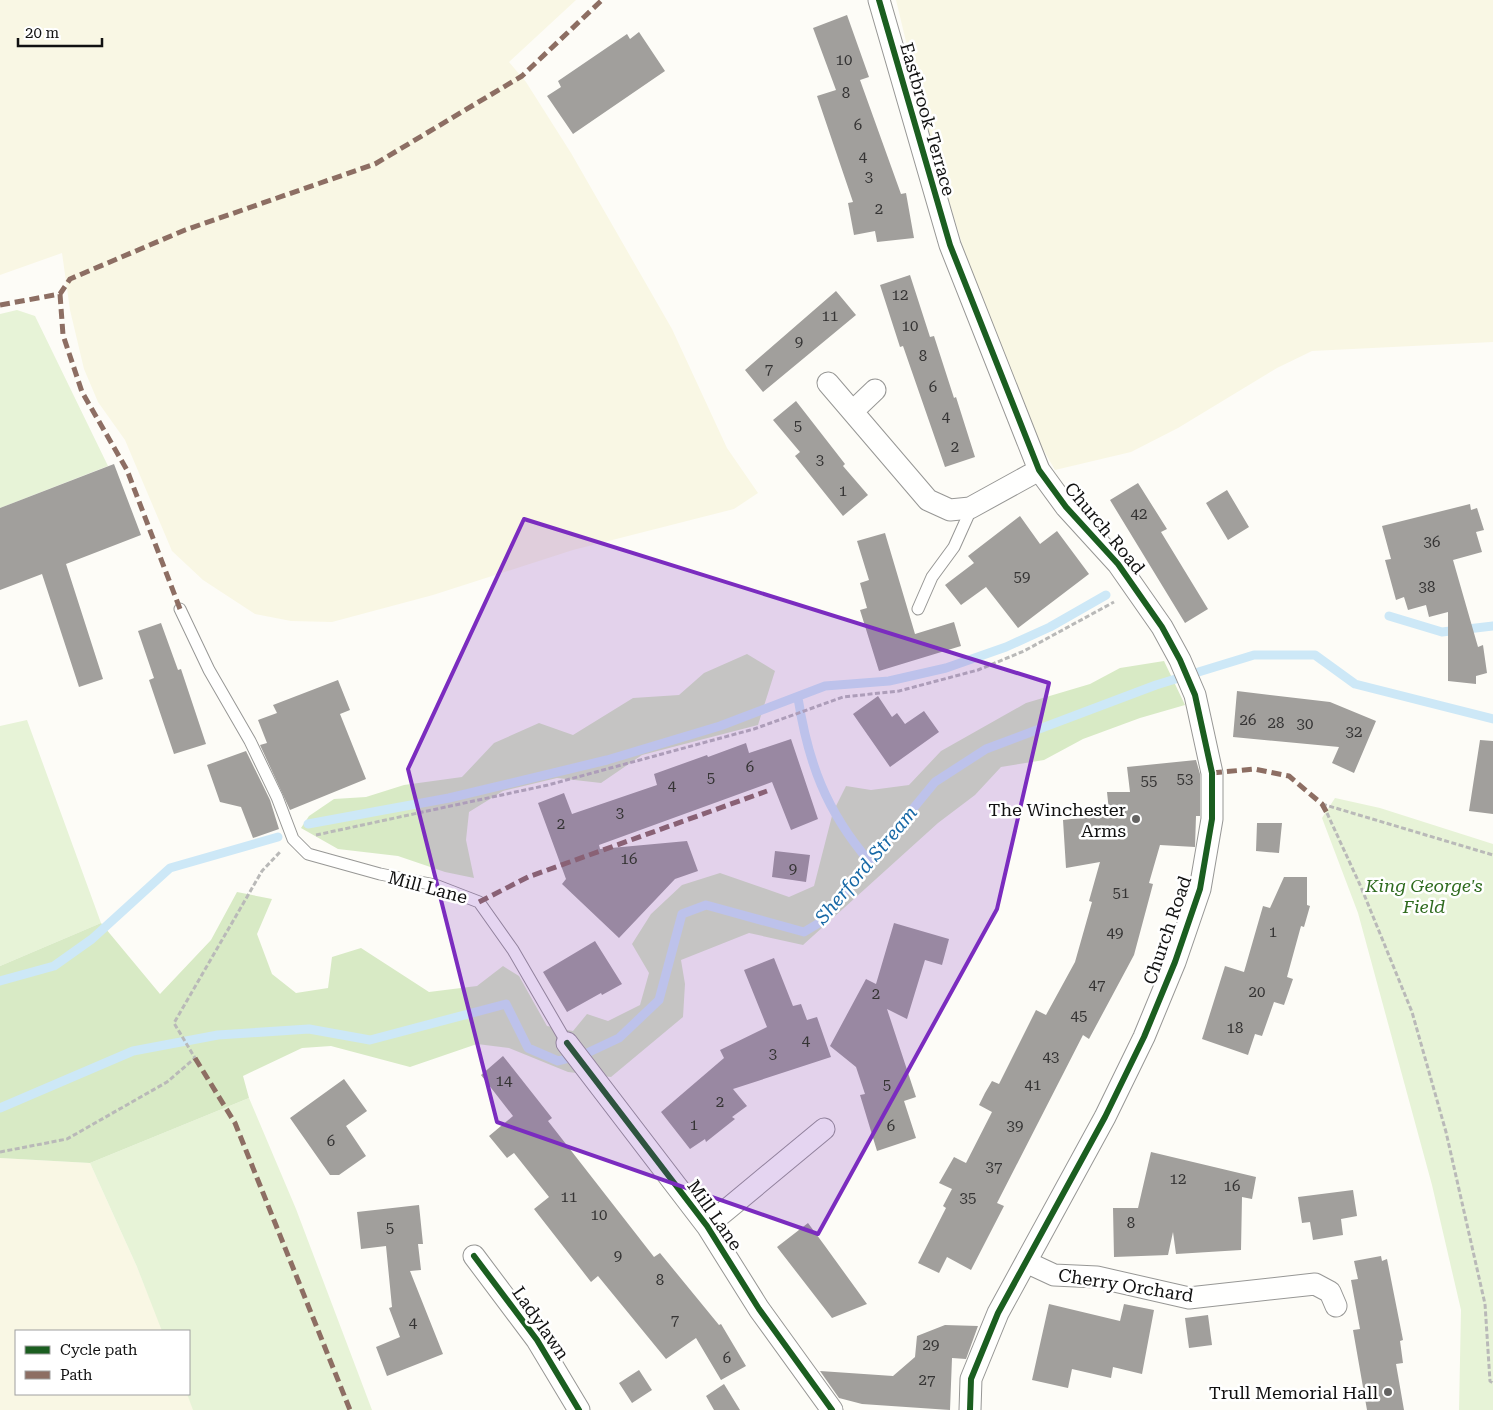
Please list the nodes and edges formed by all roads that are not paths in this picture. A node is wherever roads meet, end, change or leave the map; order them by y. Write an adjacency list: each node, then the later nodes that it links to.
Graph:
1 (879, 0): 2 (street, Eastbrook Terrace)
2 (950, 245): 6 (street, Church Road)
3 (828, 383): 5 (street)
4 (875, 390): 5 (street)
5 (853, 411): 7 (street)
6 (1039, 470): 7 (street); 14 (street, Church Road)
7 (972, 507): 9 (lane)
8 (180, 609): 10 (lane, Mill Lane)
9 (918, 609)
10 (567, 1043): 12 (street, Mill Lane)
11 (824, 1128): 12 (street)
12 (707, 1226): 17 (street, Mill Lane)
13 (474, 1256): 16 (street, Ladylawn)
14 (1026, 1262): 15 (street, Cherry Orchard); 18 (street, Church Road)
15 (1336, 1306)
16 (579, 1410)
17 (832, 1410)
18 (970, 1410)

